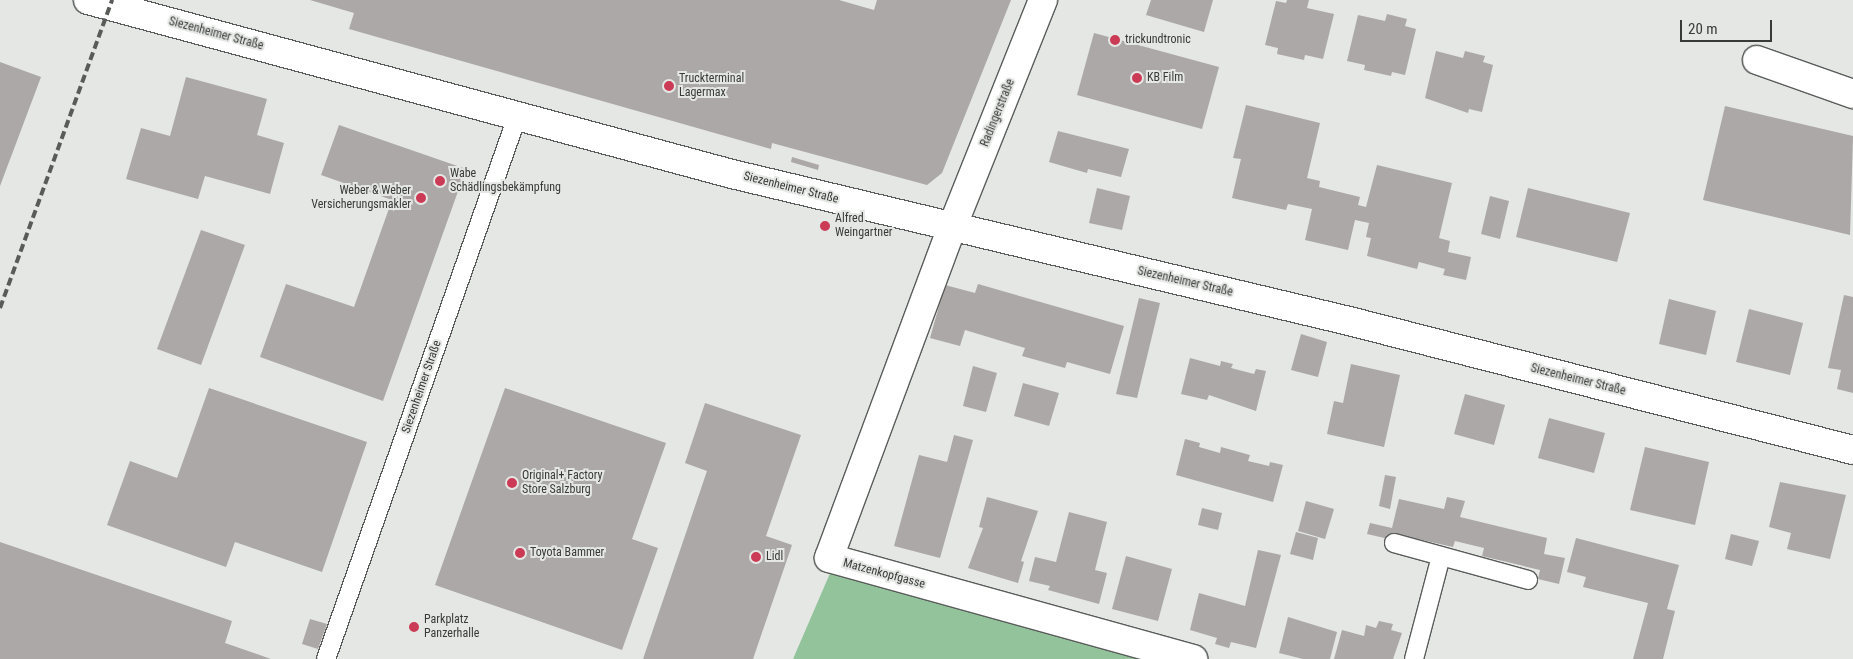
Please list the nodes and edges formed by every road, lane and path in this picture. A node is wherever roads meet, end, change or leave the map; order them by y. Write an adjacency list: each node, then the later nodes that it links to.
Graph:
1 (88, 0): 3 (street, Siezenheimer Straße)
2 (1043, 0): 7 (street, Radingerstraße)
3 (145, 7): 6 (street, Siezenheimer Straße)
4 (1758, 60): 5 (street)
5 (1853, 94)
6 (518, 114): 7 (street, Siezenheimer Straße); 12 (lane, Siezenheimer Straße)
7 (952, 227): 8 (street, Siezenheimer Straße); 13 (street, Matzenkopfgasse)
8 (1853, 450)
9 (1394, 543): 10 (lane)
10 (1441, 556): 11 (lane); 14 (lane)
11 (1528, 580)
12 (326, 659)
13 (1193, 659)
14 (1414, 659)

